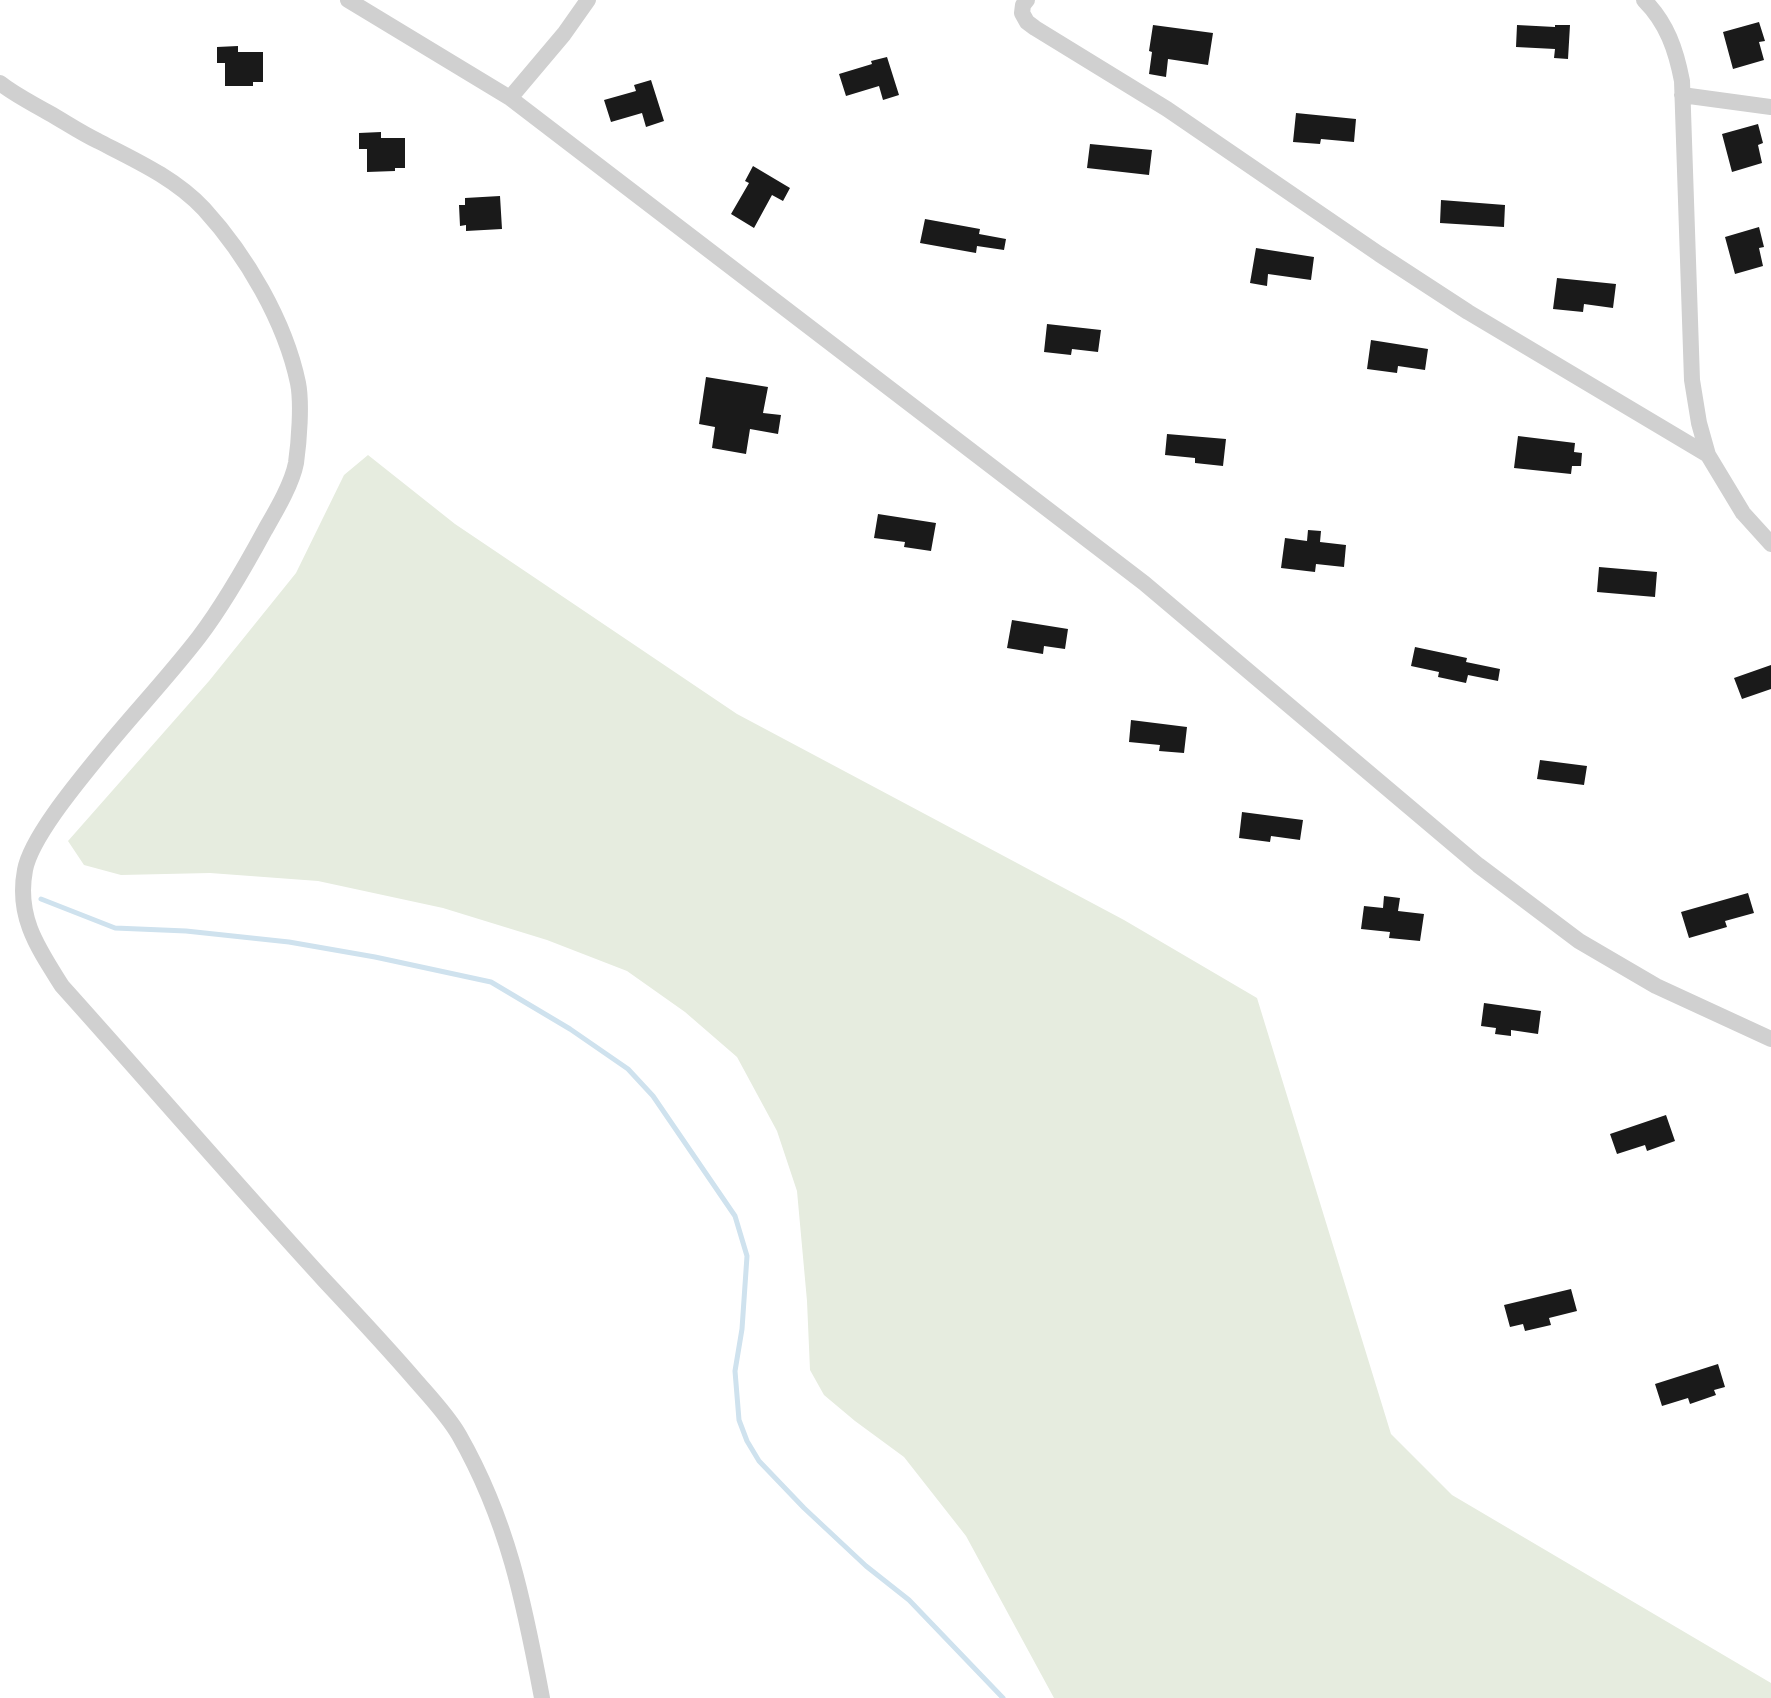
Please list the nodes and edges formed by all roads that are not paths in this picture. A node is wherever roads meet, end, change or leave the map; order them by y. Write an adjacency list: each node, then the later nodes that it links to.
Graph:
1 (348, 0): 7 (street)
2 (588, 0): 7 (street)
3 (1027, 0): 9 (street)
4 (1644, 0): 6 (street)
5 (0, 83): 12 (street)
6 (1682, 95): 8 (street); 9 (street)
7 (510, 98): 11 (street)
8 (1771, 107)
9 (1708, 455): 10 (street)
10 (1771, 544)
11 (1771, 1039)
12 (542, 1698)

